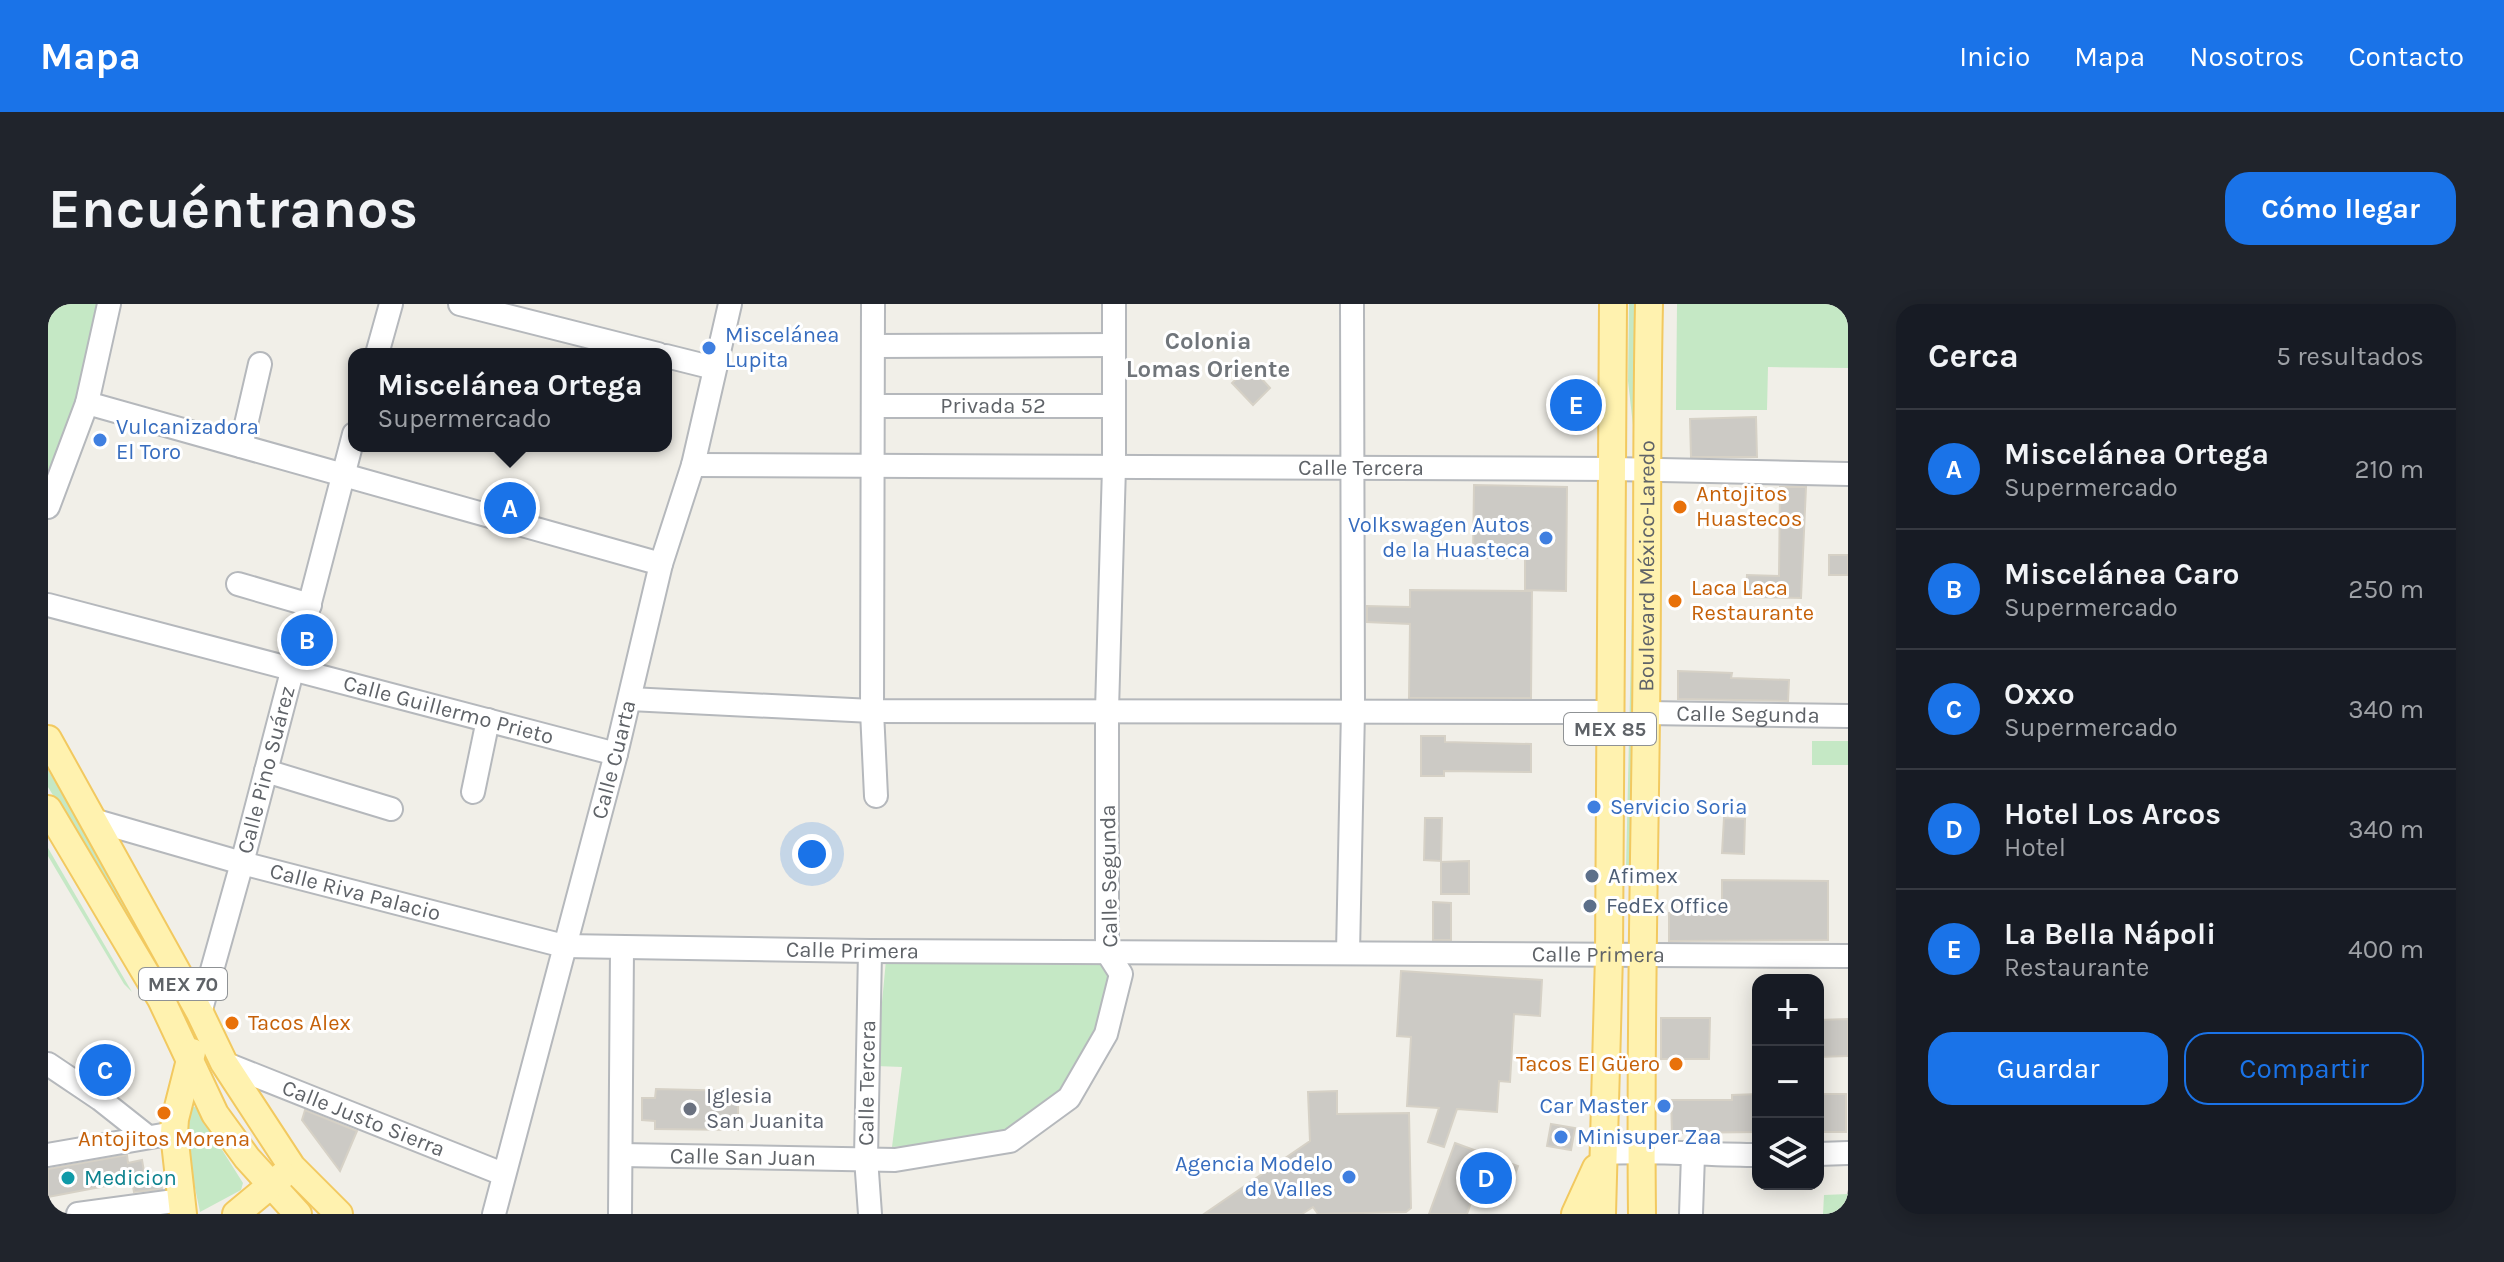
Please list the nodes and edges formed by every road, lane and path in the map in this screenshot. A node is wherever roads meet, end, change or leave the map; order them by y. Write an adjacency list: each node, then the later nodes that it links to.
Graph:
1 (109, 304): 17 (street)
2 (391, 304): 12 (street)
3 (460, 304): 13 (street)
4 (730, 304): 16 (street, Calle Cuarta)
5 (873, 304): 11 (street)
6 (1114, 304): 10 (street, Calle Segunda)
7 (1352, 304): 25 (street)
8 (1613, 304): 26 (main road, Boulevard México-Laredo / MEX 85)
9 (1649, 304): 27 (main road, Boulevard México-Laredo / MEX 85)
10 (1114, 345): 11 (street); 19 (street, Calle Segunda)
11 (873, 346): 18 (street)
12 (379, 348)
13 (634, 348)
14 (672, 358): 16 (street)
15 (260, 364): 20 (street)
16 (714, 368): 22 (street, Calle Cuarta)
17 (87, 403): 20 (street); 30 (street)
18 (873, 406): 19 (street, Privada 52); 23 (street)
19 (1113, 406): 24 (street, Calle Segunda)
20 (241, 446): 29 (street)
21 (349, 452): 29 (street, Calle Pino Suárez)
22 (693, 465): 23 (street, Calle Tercera); 31 (street, Calle Cuarta)
23 (873, 466): 24 (street, Calle Tercera); 39 (street)
24 (1114, 467): 25 (street, Calle Tercera); 37 (street, Calle Segunda)
25 (1352, 468): 26 (street, Calle Tercera); 38 (street)
26 (1613, 469): 27 (street, Calle Tercera); 40 (main road, Boulevard México-Laredo / MEX 85)
27 (1645, 470): 28 (street, Calle Tercera); 41 (main road, Boulevard México-Laredo / MEX 85)
28 (1848, 474)
29 (342, 475): 31 (street); 34 (street, Calle Pino Suárez)
30 (48, 507)
31 (661, 564): 36 (street, Calle Cuarta)
32 (238, 584): 34 (street)
33 (48, 605): 35 (street, Calle Guillermo Prieto)
34 (310, 605): 35 (street, Calle Pino Suárez)
35 (293, 669): 43 (street, Calle Guillermo Prieto); 46 (street, Calle Pino Suárez)
36 (630, 699): 39 (street); 45 (street, Calle Cuarta)
37 (1107, 710): 38 (street); 39 (street); 56 (street, Calle Segunda)
38 (1353, 710): 40 (street); 57 (street)
39 (872, 711): 48 (street)
40 (1610, 712): 59 (main road, Boulevard México-Laredo / MEX 85)
41 (1646, 713): 42 (street, Calle Segunda); 58 (main road, Boulevard México-Laredo / MEX 85)
42 (1848, 716)
43 (488, 720): 45 (street, Calle Guillermo Prieto); 47 (street)
44 (48, 739): 51 (main road, MEX 70)
45 (616, 754): 53 (street, Calle Cuarta)
46 (266, 771): 50 (street); 52 (street, Calle Pino Suárez)
47 (473, 792)
48 (876, 796)
49 (48, 809): 62 (main road, MEX 70)
50 (391, 809)
51 (93, 820): 52 (street, Calle Riva Palacio); 61 (main road, MEX 70)
52 (242, 863): 53 (street, Calle Riva Palacio); 61 (street, Calle Pino Suárez)
53 (564, 946): 54 (street, Calle Riva Palacio); 76 (street, Calle Cuarta)
54 (622, 949): 55 (street, Calle Primera); 71 (street)
55 (870, 951): 56 (street, Calle Primera); 74 (street, Calle Tercera)
56 (1107, 952): 57 (street, Calle Primera); 74 (street, Calle Segunda)
57 (1348, 953): 59 (street, Calle Primera)
58 (1642, 953): 59 (street, Calle Primera); 60 (street, Calle Primera); 66 (main road, Boulevard México-Laredo / MEX 85)
59 (1609, 955): 67 (main road, Boulevard México-Laredo / MEX 85)
60 (1848, 956)
61 (200, 1013): 62 (main road); 63 (main road, MEX 70)
62 (191, 1059): 65 (main road); 77 (main road, MEX 70)
63 (224, 1063): 75 (main road, MEX 70); 76 (street, Calle Justo Sierra)
64 (48, 1064): 65 (street)
65 (161, 1135): 70 (street); 78 (main road)
66 (1641, 1151): 67 (street); 72 (street); 88 (main road, Boulevard México-Laredo / MEX 85)
67 (1602, 1153): 86 (main road); 87 (main road, Boulevard México-Laredo / MEX 85)
68 (1848, 1153): 69 (street)
69 (1824, 1154)
70 (48, 1155)
71 (621, 1155): 74 (street, Calle San Juan); 84 (street)
72 (1693, 1155): 73 (street); 89 (street)
73 (1752, 1155)
74 (866, 1158): 85 (street, Calle Tercera)
75 (292, 1167): 77 (main road); 82 (main road, MEX 70)
76 (503, 1174): 83 (street, Calle Cuarta)
77 (272, 1184): 79 (main road); 81 (main road, MEX 70)
78 (182, 1207): 80 (street)
79 (240, 1213)
80 (78, 1214)
81 (298, 1214)
82 (339, 1214)
83 (494, 1214)
84 (620, 1214)
85 (870, 1214)
86 (1575, 1214)
87 (1602, 1214)
88 (1642, 1214)
89 (1691, 1214)

